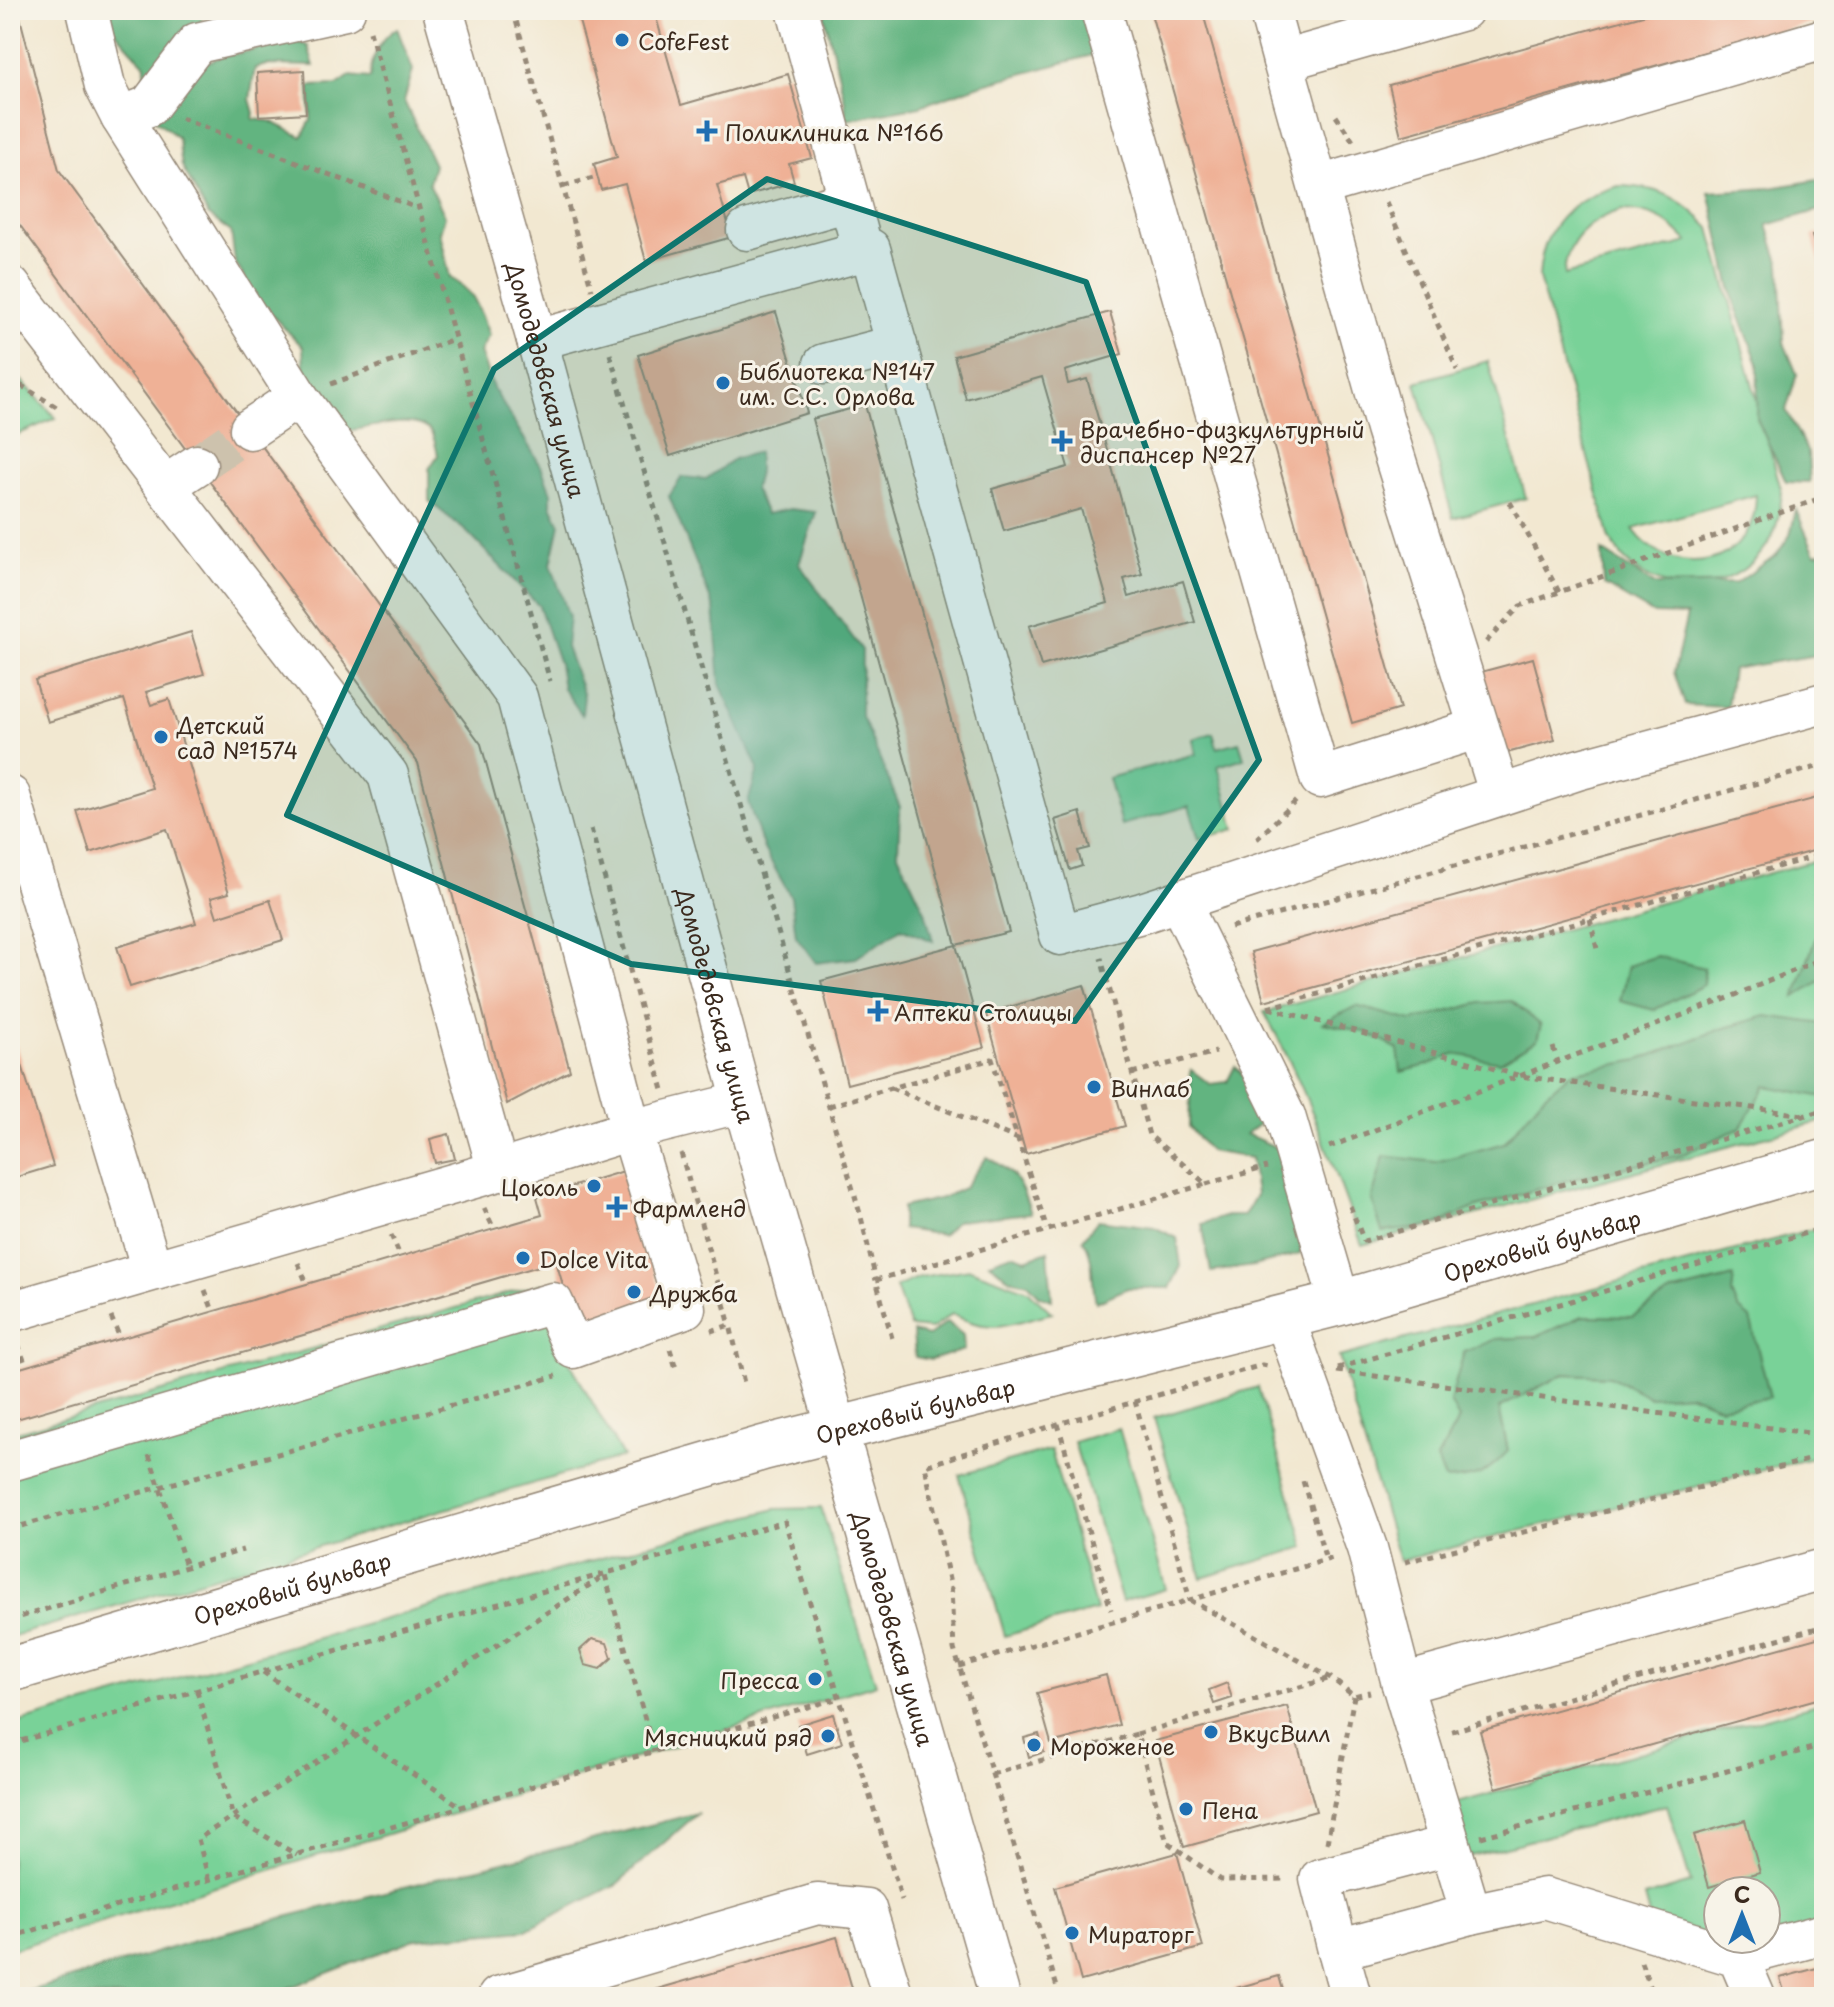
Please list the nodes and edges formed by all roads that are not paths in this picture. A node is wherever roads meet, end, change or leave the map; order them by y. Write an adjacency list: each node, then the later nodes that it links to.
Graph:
1 (87, 10): 11 (street)
2 (797, 10): 13 (street)
3 (1101, 10): 23 (street)
4 (1269, 10): 10 (street)
5 (1463, 10): 10 (street)
6 (454, 12): 17 (street, Домодедовская улица)
7 (357, 16): 8 (street)
8 (217, 23): 11 (street)
9 (1824, 39): 12 (street)
10 (1283, 61): 12 (street)
11 (135, 111): 20 (street)
12 (1319, 186): 23 (street)
13 (849, 201): 14 (street); 15 (street)
14 (747, 230)
15 (863, 251): 17 (street); 18 (street)
16 (10, 286): 30 (street)
17 (537, 340): 27 (street, Домодедовская улица)
18 (897, 345): 19 (street); 26 (street)
19 (824, 364)
20 (298, 397): 21 (street); 28 (street)
21 (250, 429)
22 (1807, 704): 24 (street)
23 (1479, 728): 24 (street)
24 (1500, 795): 26 (street)
25 (10, 796): 31 (street)
26 (1179, 901): 32 (street)
27 (743, 1102): 28 (street); 35 (street, Домодедовская улица)
28 (631, 1130): 30 (street); 36 (street)
29 (1824, 1162): 32 (main road, Ореховый бульвар)
30 (498, 1171): 31 (street)
31 (152, 1270): 33 (street)
32 (1340, 1303): 34 (main road, Ореховый бульвар)
33 (10, 1312)
34 (1284, 1317): 35 (main road, Ореховый бульвар); 39 (street)
35 (835, 1429): 38 (main road, Ореховый бульвар); 47 (street, Домодедовская улица)
36 (10, 1461)
37 (1824, 1569): 39 (street)
38 (10, 1670)
39 (1402, 1684): 40 (street)
40 (1450, 1845): 41 (street); 43 (street)
41 (1471, 1914): 43 (street); 44 (street)
42 (1824, 1934): 44 (street)
43 (1338, 1950): 48 (street)
44 (1738, 1957): 49 (street)
45 (498, 1997): 46 (street)
46 (893, 1997)
47 (1000, 1997)
48 (1351, 1997)
49 (1755, 1997)

